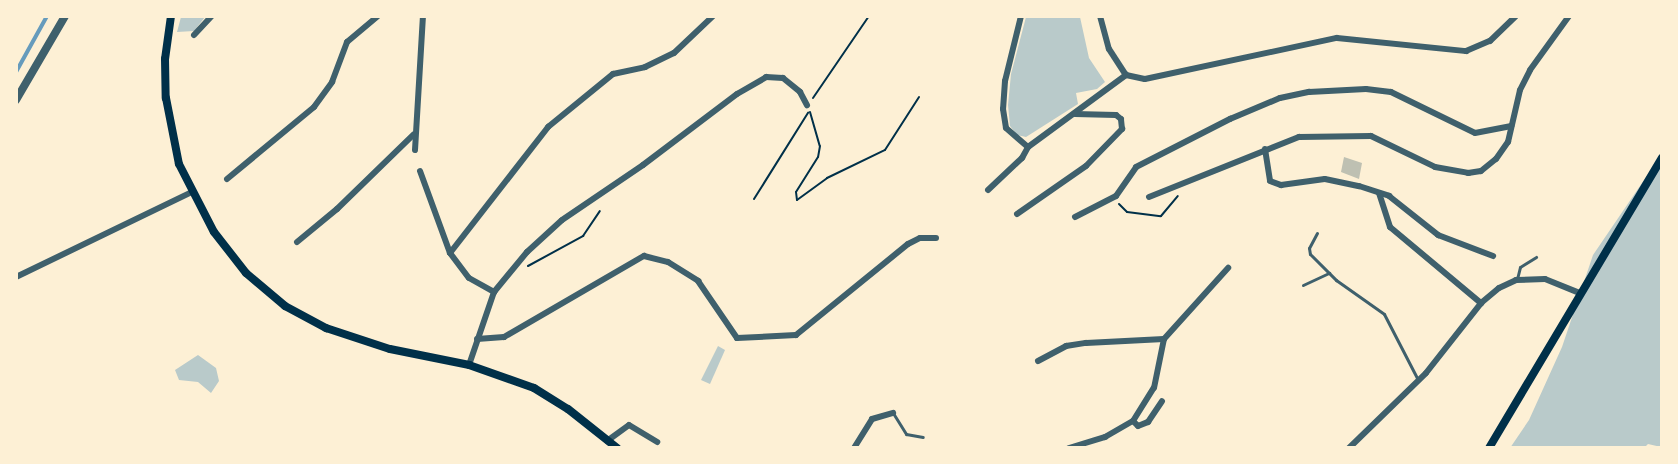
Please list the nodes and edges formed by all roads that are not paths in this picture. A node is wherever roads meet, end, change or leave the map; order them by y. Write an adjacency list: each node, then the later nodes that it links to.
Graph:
1 (65, 16): 13 (street)
2 (171, 16): 25 (main road)
3 (212, 16): 11 (street)
4 (378, 16): 23 (street)
5 (423, 16): 17 (street)
6 (713, 16): 33 (street)
7 (1021, 16): 18 (street)
8 (1100, 16): 12 (street)
9 (1516, 16): 12 (street)
10 (1569, 16): 16 (street)
11 (194, 35)
12 (1126, 75): 15 (street)
13 (16, 100)
14 (808, 107): 41 (street)
15 (1075, 114): 18 (street); 28 (street)
16 (1511, 126): 19 (street); 29 (street)
17 (414, 134): 20 (street); 32 (street)
18 (1028, 147): 24 (street)
19 (1265, 149): 26 (street); 27 (street)
20 (416, 150)
21 (1662, 158): 42 (main road)
22 (420, 171): 33 (street)
23 (227, 179)
24 (988, 190)
25 (192, 192): 38 (street); 47 (main road)
26 (1379, 193): 34 (street); 43 (street)
27 (1149, 197)
28 (1017, 214)
29 (1075, 218)
30 (1317, 233): 37 (lane)
31 (936, 238): 44 (street)
32 (297, 242)
33 (450, 253): 41 (street)
34 (1493, 256)
35 (1536, 257): 39 (lane)
36 (1228, 268): 45 (street)
37 (1329, 273): 40 (lane); 48 (lane)
38 (16, 276)
39 (1516, 280): 42 (street); 43 (street)
40 (1303, 285)
41 (494, 292): 44 (street)
42 (1578, 293): 59 (main road)
43 (1481, 303): 48 (street)
44 (477, 339): 47 (street)
45 (1164, 339): 46 (street); 51 (street)
46 (1038, 361)
47 (469, 365): 53 (main road)
48 (1418, 380): 58 (street)
49 (1162, 401): 51 (street)
50 (893, 413): 52 (lane); 56 (street)
51 (1133, 422): 57 (street)
52 (923, 437)
53 (607, 441): 54 (street); 55 (main road)
54 (657, 442)
55 (616, 447)
56 (854, 447)
57 (1069, 447)
58 (1349, 447)
59 (1490, 447)

